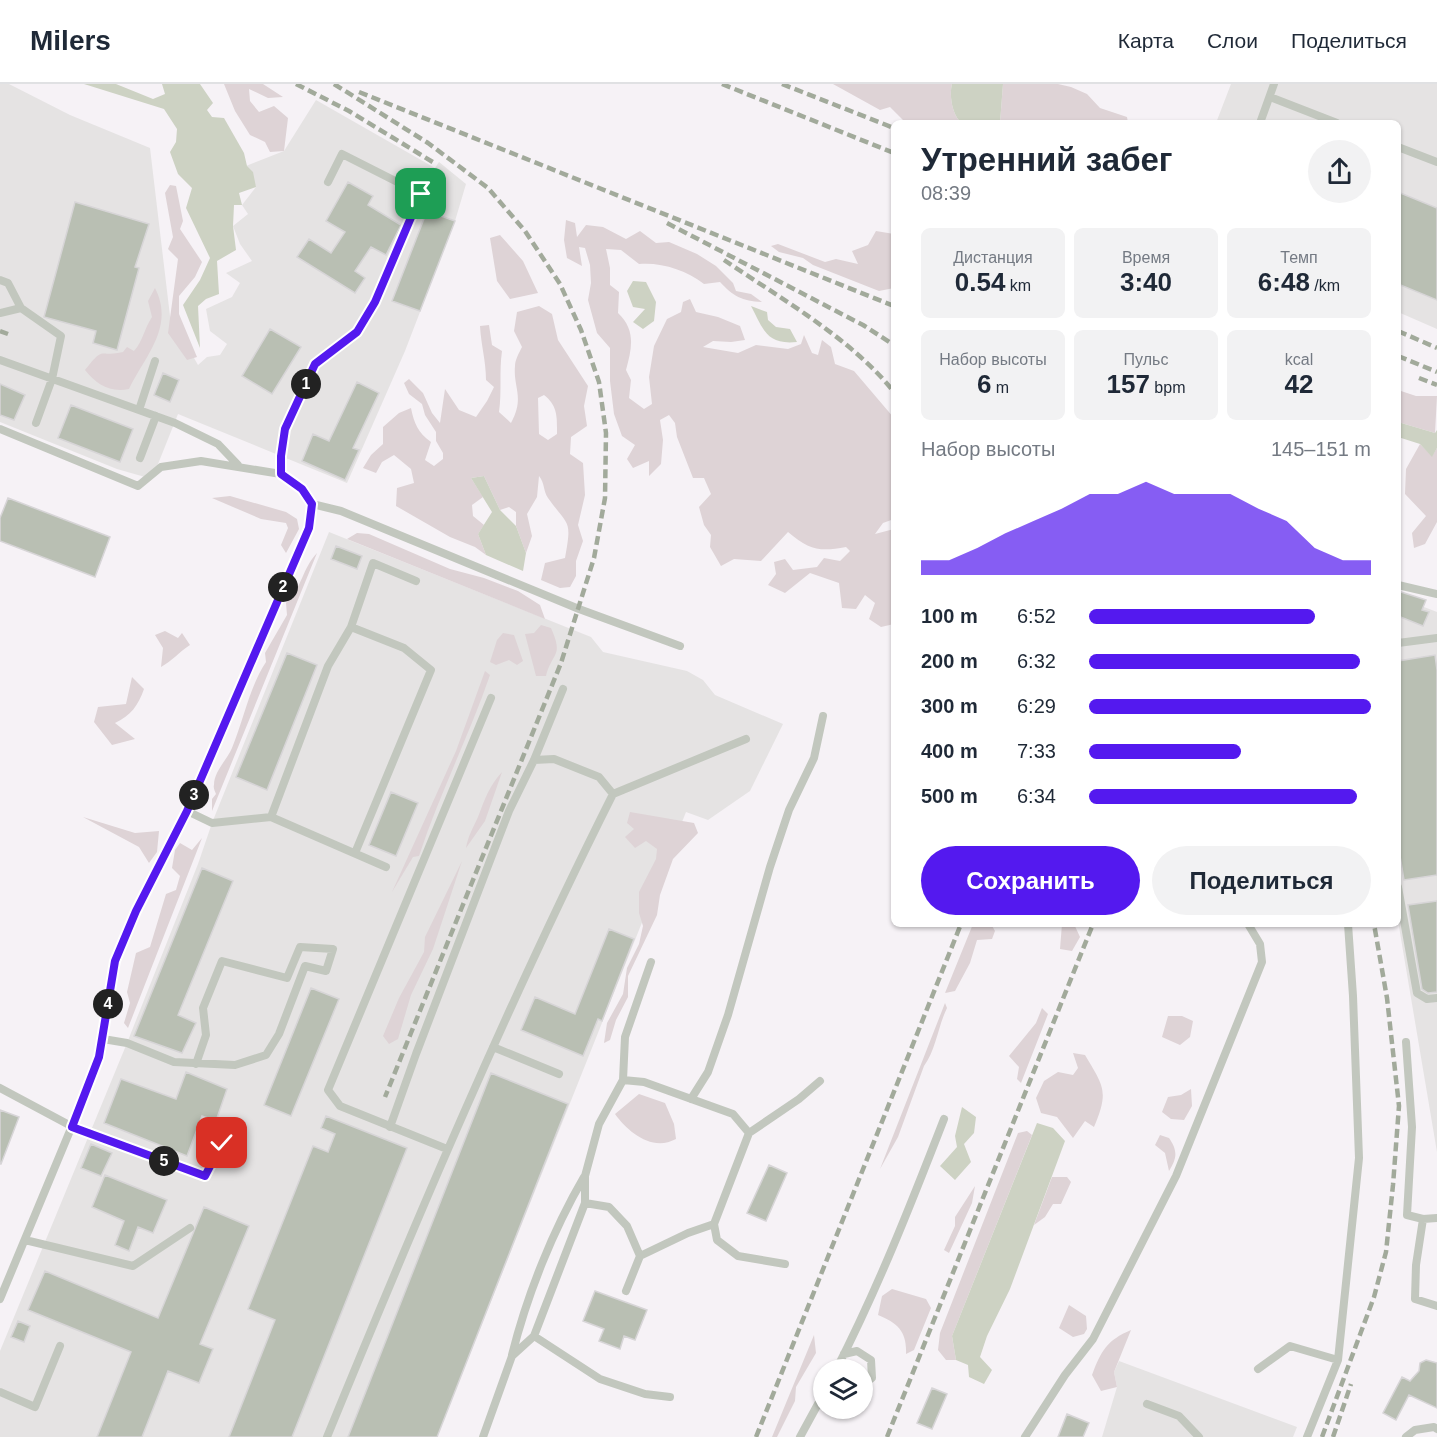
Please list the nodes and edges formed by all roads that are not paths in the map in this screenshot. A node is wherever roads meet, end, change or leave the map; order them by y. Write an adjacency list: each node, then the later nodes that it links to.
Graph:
1 (1274, 84): 2 (lane)
2 (1270, 97): 3 (lane); 4 (lane)
3 (1261, 120)
4 (1329, 120)
5 (1401, 148): 6 (lane)
6 (1437, 162)
7 (328, 182): 20 (lane)
8 (0, 280): 9 (lane)
9 (21, 308): 10 (lane); 13 (lane)
10 (0, 313)
11 (0, 360): 13 (lane)
12 (155, 361): 14 (lane)
13 (52, 379): 14 (lane); 16 (lane)
14 (139, 410): 15 (lane)
15 (156, 416): 18 (lane); 19 (lane)
16 (36, 423)
17 (0, 429): 19 (lane)
18 (141, 458)
19 (238, 465): 20 (lane)
20 (281, 474): 21 (lane)
21 (312, 504): 28 (lane); 35 (lane)
22 (416, 581): 25 (lane)
23 (1401, 586): 24 (lane)
24 (1437, 594)
25 (351, 627): 36 (lane); 37 (lane)
26 (1437, 638): 27 (lane)
27 (1401, 643)
28 (680, 646)
29 (563, 689): 33 (lane)
30 (491, 698): 55 (lane)
31 (824, 716): 52 (lane)
32 (746, 739): 34 (lane)
33 (534, 760): 34 (lane); 55 (lane)
34 (613, 794): 46 (lane)
35 (187, 811): 36 (lane); 44 (lane)
36 (271, 817): 37 (lane)
37 (355, 853): 38 (lane)
38 (386, 867)
39 (1401, 904): 43 (lane)
40 (1250, 927): 87 (lane)
41 (1348, 927): 77 (lane)
42 (651, 962): 49 (lane)
43 (1437, 998)
44 (103, 1039): 47 (lane); 54 (lane)
45 (1407, 1042): 62 (lane)
46 (494, 1047): 48 (lane); 58 (lane)
47 (196, 1064): 47 (lane)
48 (559, 1074)
49 (623, 1080): 52 (lane); 59 (lane)
50 (820, 1082): 56 (lane)
51 (0, 1088): 54 (lane)
52 (691, 1099): 56 (lane)
53 (944, 1119): 73 (lane)
54 (72, 1127): 57 (lane); 65 (lane)
55 (390, 1127): 58 (lane)
56 (749, 1133): 63 (lane)
57 (222, 1143)
58 (447, 1149): 84 (lane)
59 (585, 1176): 60 (lane); 74 (lane)
60 (585, 1203): 66 (lane); 71 (lane)
61 (1437, 1218): 62 (lane)
62 (1423, 1219): 70 (lane)
63 (714, 1224): 66 (lane); 67 (lane)
64 (190, 1228): 65 (lane)
65 (25, 1240): 69 (lane)
66 (640, 1256): 68 (lane)
67 (784, 1264)
68 (626, 1291)
69 (0, 1299)
70 (1437, 1306)
71 (534, 1336): 74 (lane); 80 (lane)
72 (60, 1346): 79 (lane)
73 (844, 1354): 75 (lane); 76 (lane)
74 (512, 1356): 85 (lane)
75 (842, 1359)
76 (869, 1359)
77 (1338, 1360): 78 (lane); 89 (lane)
78 (1258, 1369)
79 (0, 1392)
80 (670, 1397)
81 (1147, 1404): 88 (lane)
82 (813, 1416): 86 (lane)
83 (1437, 1429): 90 (lane)
84 (327, 1437)
85 (483, 1437)
86 (800, 1437)
87 (1025, 1437)
88 (1199, 1437)
89 (1306, 1437)
90 (1406, 1437)

